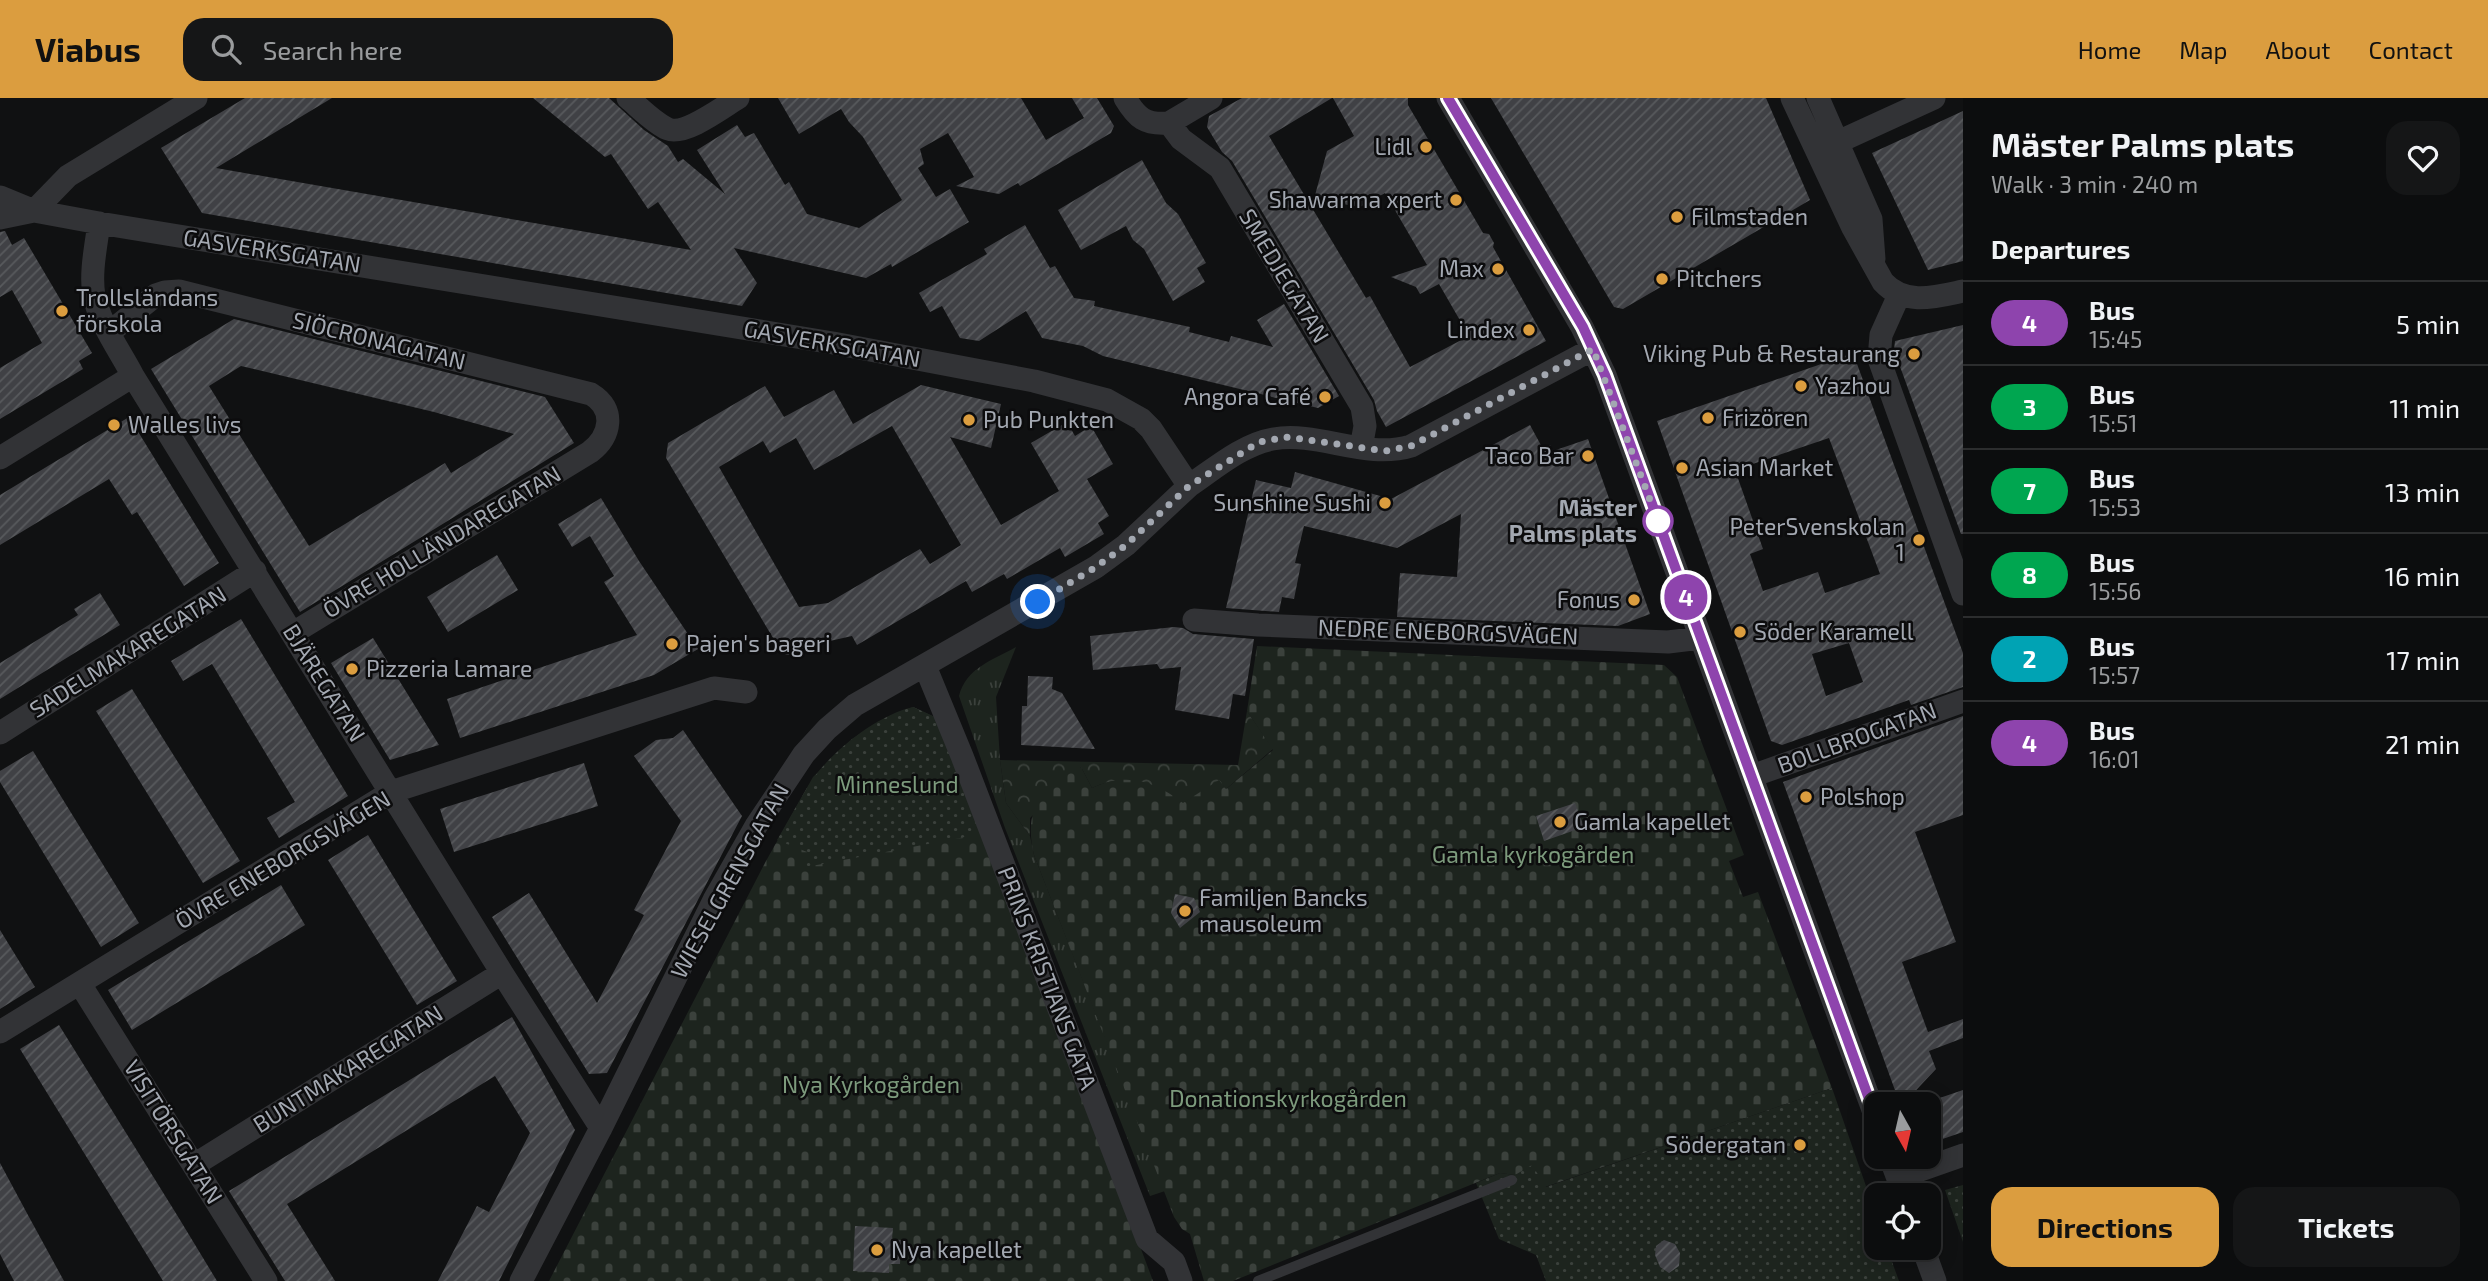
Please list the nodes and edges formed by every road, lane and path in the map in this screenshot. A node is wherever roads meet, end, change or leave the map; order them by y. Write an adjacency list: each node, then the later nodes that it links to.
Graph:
1 (197, 98): 13 (street)
2 (628, 98): 3 (street)
3 (738, 98)
4 (1125, 98): 10 (street)
5 (1212, 98): 10 (street)
6 (1448, 98): 20 (street)
7 (1793, 98): 16 (street)
8 (1818, 98): 11 (street)
9 (1934, 98): 11 (street)
10 (1169, 123): 22 (street, SMEDJEGATAN)
11 (1838, 142): 16 (street)
12 (0, 197): 13 (street, GASVERKSGATAN)
13 (34, 211): 14 (street); 15 (street, GASVERKSGATAN)
14 (0, 218)
15 (99, 223): 19 (street, BJÄREGATAN); 25 (street, GASVERKSGATAN)
16 (1875, 266): 18 (street)
17 (1963, 291): 18 (street)
18 (1899, 295): 27 (street)
19 (110, 332): 21 (street, BJÄREGATAN); 23 (street, SIÖCRONAGATAN)
20 (1593, 349): 22 (street); 30 (street)
21 (133, 376): 24 (street); 26 (street, BJÄREGATAN)
22 (1361, 448): 25 (street)
23 (590, 453): 29 (street, ÖVRE HOLLÄNDAREGATAN)
24 (0, 458)
25 (1189, 486): 31 (street, WIESELGRENSGATAN)
26 (255, 571): 29 (street, BJÄREGATAN); 34 (street, SADELMAKAREGATAN)
27 (1963, 594)
28 (1194, 620): 30 (street, NEDRE ENEBORGSVÄGEN)
29 (293, 632): 36 (street, BJÄREGATAN)
30 (1701, 638): 35 (street)
31 (925, 666): 41 (street, WIESELGRENSGATAN); 49 (street, PRINS KRISTIANS GATA)
32 (746, 692): 36 (street, ÖVRE ENEBORGSVÄGEN)
33 (1963, 701): 35 (street, BOLLBROGATAN)
34 (0, 733)
35 (1752, 776): 40 (street)
36 (391, 792): 37 (street, BJÄREGATAN); 38 (street, ÖVRE ENEBORGSVÄGEN)
37 (502, 973): 41 (street, BJÄREGATAN); 43 (street, BUNTMAKAREGATAN)
38 (80, 984): 39 (street, ÖVRE ENEBORGSVÄGEN); 43 (street, VISITÖRSGATAN)
39 (0, 1032)
40 (1867, 1092)
41 (601, 1128): 48 (street, WIESELGRENSGATAN)
42 (1963, 1154): 44 (street)
43 (194, 1165): 47 (street, VISITÖRSGATAN)
44 (1897, 1177)
45 (1512, 1180): 50 (lane)
46 (1927, 1260): 51 (street)
47 (261, 1280)
48 (521, 1281)
49 (1181, 1281)
50 (1258, 1281)
51 (1934, 1281)

